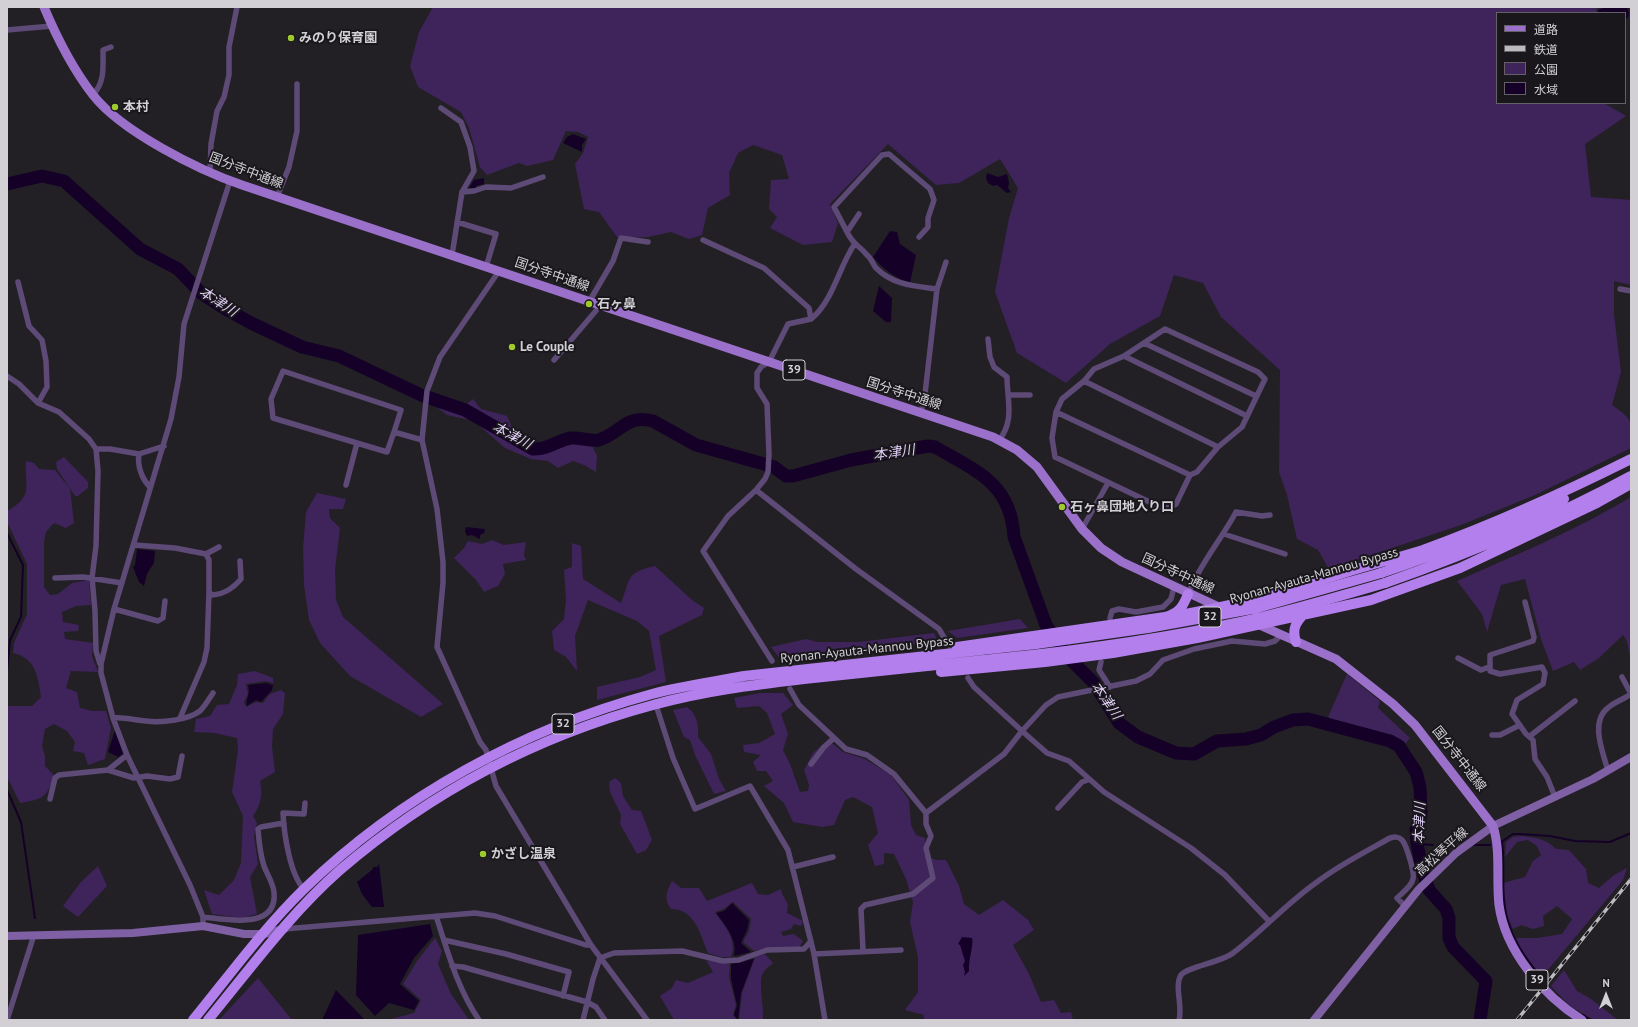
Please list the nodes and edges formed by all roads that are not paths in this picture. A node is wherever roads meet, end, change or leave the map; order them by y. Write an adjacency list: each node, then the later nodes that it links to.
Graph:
1 (44, 7): 3 (main road, 国分寺中通線 / 39)
2 (236, 7): 9 (street)
3 (52, 26): 4 (street); 7 (main road, 国分寺中通線 / 39)
4 (7, 30)
5 (111, 47): 7 (street)
6 (296, 84): 13 (street)
7 (93, 95): 9 (main road, 国分寺中通線 / 39)
8 (441, 108): 12 (street)
9 (210, 173): 11 (main road, 国分寺中通線 / 39)
10 (543, 177): 12 (street)
11 (230, 182): 13 (main road, 国分寺中通線 / 39); 50 (street)
12 (462, 192): 15 (street)
13 (277, 197): 21 (main road, 国分寺中通線 / 39)
14 (859, 214): 16 (street)
15 (457, 222): 21 (street); 23 (street)
16 (847, 232): 17 (street); 20 (street)
17 (919, 237)
18 (703, 240): 31 (street)
19 (648, 242): 29 (street)
20 (854, 245): 26 (street); 31 (street)
21 (452, 255): 23 (main road, 国分寺中通線 / 39)
22 (946, 262): 26 (street)
23 (486, 267): 24 (main road, 国分寺中通線 / 39)
24 (499, 271): 29 (main road, 国分寺中通線 / 39); 47 (street)
25 (18, 282): 42 (street)
26 (937, 289): 44 (street)
27 (1620, 289): 28 (street)
28 (1631, 291)
29 (589, 302): 30 (main road, 国分寺中通線 / 39)
30 (600, 306): 35 (street); 36 (main road, 国分寺中通線 / 39)
31 (811, 319): 36 (street)
32 (988, 339): 39 (street)
33 (1144, 343): 34 (street); 41 (street); 41 (street)
34 (1124, 356): 38 (street); 45 (street)
35 (554, 360)
36 (769, 362): 44 (main road, 国分寺中通線 / 39); 62 (street)
37 (7, 376): 42 (street)
38 (1084, 381): 43 (street); 51 (street)
39 (1009, 395): 40 (street); 48 (street)
40 (1030, 395)
41 (1256, 396): 45 (street)
42 (38, 403): 52 (street)
43 (1056, 412): 56 (street); 58 (street)
44 (921, 413): 48 (main road, 国分寺中通線 / 39)
45 (1247, 416): 51 (street)
46 (394, 432): 47 (street); 49 (street); 49 (street)
47 (422, 440): 116 (street)
48 (999, 440): 64 (main road, 国分寺中通線 / 39)
49 (357, 443): 60 (street)
50 (164, 446): 53 (street); 61 (street)
51 (1218, 446): 56 (street)
52 (96, 449): 53 (street); 72 (street)
53 (139, 454): 61 (street)
54 (1631, 459): 80 (highway)
55 (1631, 465): 73 (highway, Ryonan-Ayauta-Mannou Bypass / 32)
56 (1190, 475): 58 (street)
57 (1631, 476): 73 (highway, Ryonan-Ayauta-Mannou Bypass / 32)
58 (1108, 483): 64 (street)
59 (1631, 484): 82 (highway)
60 (346, 485)
61 (150, 487): 66 (street)
62 (756, 490): 88 (street); 94 (street)
63 (1270, 515): 65 (street)
64 (1082, 529): 75 (main road, 国分寺中通線 / 39)
65 (1224, 534): 69 (street); 77 (street)
66 (134, 545): 68 (street); 74 (street)
67 (219, 546): 68 (street)
68 (206, 554): 76 (street)
69 (1285, 554)
70 (240, 561): 76 (street)
71 (55, 578): 72 (street)
72 (92, 578): 74 (street); 87 (street)
73 (1383, 578): 90 (highway, Ryonan-Ayauta-Mannou Bypass / 32, bridge); 92 (highway, Ryonan-Ayauta-Mannou Bypass / 32, bridge)
74 (122, 583): 81 (street)
75 (1174, 587): 77 (main road, 国分寺中通線 / 39); 84 (street)
76 (209, 592): 107 (street)
77 (1188, 594): 80 (main road, 国分寺中通線 / 39); 83 (highway)
78 (164, 601): 81 (street)
79 (1525, 602): 97 (street)
80 (1220, 608): 83 (highway); 85 (main road, 国分寺中通線 / 39)
81 (114, 609): 89 (street)
82 (1304, 614): 85 (highway); 91 (highway)
83 (1165, 617): 90 (highway)
84 (1110, 618)
85 (1258, 625): 86 (main road, 国分寺中通線 / 39); 92 (highway)
86 (1281, 635): 91 (main road, 国分寺中通線 / 39); 101 (street)
87 (96, 638): 89 (street); 96 (street)
88 (945, 639)
89 (106, 640): 96 (street)
90 (1034, 640): 98 (highway, Ryonan-Ayauta-Mannou Bypass / 32)
91 (1296, 642): 129 (main road, 国分寺中通線 / 39)
92 (1043, 658): 98 (highway, Ryonan-Ayauta-Mannou Bypass / 32)
93 (1458, 658): 97 (street)
94 (772, 661)
95 (1101, 662): 101 (street)
96 (100, 664): 106 (street)
97 (1489, 667): 108 (street)
98 (851, 669): 104 (highway, Ryonan-Ayauta-Mannou Bypass / 32)
99 (1622, 677): 120 (street)
100 (968, 678): 109 (street)
101 (1108, 687): 109 (street)
102 (790, 689): 112 (street)
103 (213, 693): 107 (street)
104 (654, 699): 116 (highway, Ryonan-Ayauta-Mannou Bypass / 32); 118 (highway, Ryonan-Ayauta-Mannou Bypass / 32); 131 (street)
105 (1575, 701): 111 (street)
106 (113, 718): 107 (street); 113 (street)
107 (180, 718)
108 (1520, 725): 110 (street); 111 (street)
109 (1022, 731): 122 (street); 127 (street)
110 (1492, 735)
111 (1530, 736): 123 (street)
112 (834, 738): 117 (street); 127 (street)
113 (127, 755): 119 (street); 121 (street)
114 (182, 756): 121 (street)
115 (1631, 757): 120 (main road, 高松琴平線)
116 (487, 758): 118 (street); 132 (highway, Ryonan-Ayauta-Mannou Bypass / 32)
117 (811, 764)
118 (490, 768): 138 (highway, Ryonan-Ayauta-Mannou Bypass / 32); 144 (street)
119 (108, 770): 121 (street); 124 (street)
120 (1608, 771): 123 (main road, 高松琴平線)
121 (138, 778): 135 (street)
122 (1088, 780): 126 (street); 136 (street)
123 (1555, 797): 129 (main road, 高松琴平線)
124 (50, 799)
125 (305, 803): 128 (street)
126 (1058, 808)
127 (926, 813): 146 (street)
128 (284, 824): 132 (street); 135 (street)
129 (1493, 826): 133 (main road, 高松琴平線); 162 (main road, 国分寺中通線 / 39)
130 (832, 857): 131 (street)
131 (793, 867): 143 (street)
132 (304, 889): 139 (highway, Ryonan-Ayauta-Mannou Bypass / 32)
133 (1405, 906): 136 (street); 161 (main road, 高松琴平線)
134 (436, 916): 138 (street); 142 (street); 144 (street)
135 (203, 917): 137 (street)
136 (1269, 921): 160 (street)
137 (203, 926): 139 (main road); 140 (main road)
138 (284, 929): 139 (main road); 154 (highway, Ryonan-Ayauta-Mannou Bypass / 32)
139 (264, 934): 153 (highway, Ryonan-Ayauta-Mannou Bypass / 32)
140 (34, 935): 141 (main road); 152 (street)
141 (7, 936)
142 (444, 940): 149 (street); 150 (street)
143 (811, 941): 147 (street); 148 (street)
144 (591, 945): 148 (street)
145 (900, 950): 146 (street)
146 (863, 951): 147 (street)
147 (814, 954): 159 (street)
148 (600, 958): 151 (street); 158 (street)
149 (452, 966): 150 (street); 155 (street)
150 (563, 996): 151 (street)
151 (587, 1002): 156 (street); 157 (street)
152 (7, 1020)
153 (193, 1020)
154 (208, 1020)
155 (479, 1020)
156 (583, 1020)
157 (605, 1020)
158 (647, 1020)
159 (825, 1020)
160 (1179, 1020)
161 (1314, 1020)
162 (1582, 1020)

